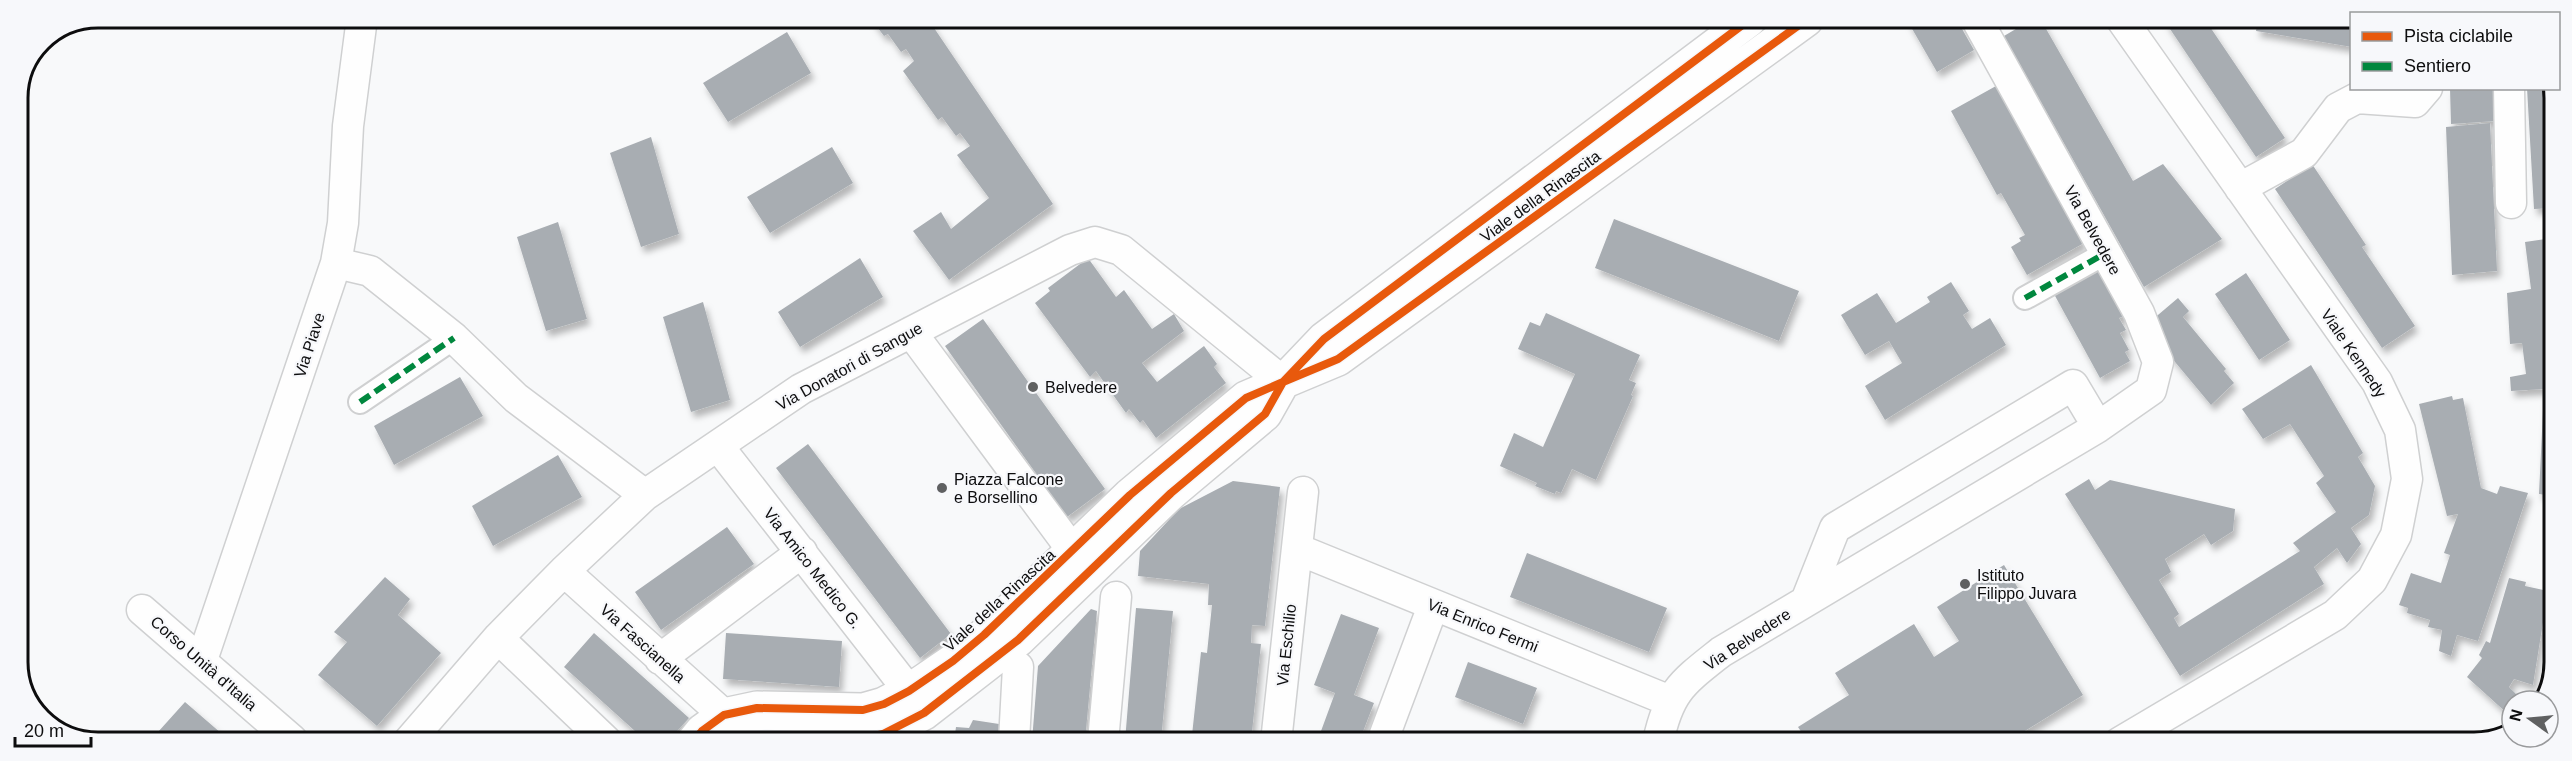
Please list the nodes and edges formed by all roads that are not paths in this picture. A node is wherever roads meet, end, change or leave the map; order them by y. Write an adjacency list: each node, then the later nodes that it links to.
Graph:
1 (361, 28): 11 (street, Via Piave)
2 (1738, 28): 15 (street, Viale della Rinascita)
3 (1795, 28): 15 (street, Viale della Rinascita)
4 (1981, 28): 10 (street, Via Belvedere)
5 (2128, 28): 8 (street, Viale Kennedy)
6 (2425, 90): 8 (street)
7 (2509, 90): 9 (street)
8 (2240, 188): 46 (street, Viale Kennedy)
9 (2511, 203)
10 (2106, 253): 12 (street); 17 (street, Via Belvedere)
11 (336, 263): 14 (street); 31 (street, Via Piave)
12 (2025, 298)
13 (911, 332): 15 (street, Via Donatori di Sangue); 18 (street, Via Donatori di Sangue); 22 (street)
14 (454, 338): 16 (street); 20 (street)
15 (1283, 382): 22 (street, Viale della Rinascita); 40 (street, Viale della Rinascita)
16 (360, 402)
17 (2098, 427): 26 (street, Via Belvedere); 26 (street, Via Belvedere)
18 (718, 446): 20 (street, Via Donatori di Sangue); 23 (street, Via Amico Medico G.)
19 (1303, 492): 21 (street, Via Eschilio)
20 (645, 495): 24 (street, Via Donatori di Sangue)
21 (1297, 549): 27 (street, Via Enrico Fermi); 43 (street, Via Eschilio)
22 (1073, 551): 33 (street, Viale della Rinascita)
23 (802, 552): 30 (street); 33 (street, Via Amico Medico G.)
24 (564, 571): 29 (street, Via Donatori di Sangue); 30 (street, Via Fascianella)
25 (1116, 597): 42 (street)
26 (1806, 601): 34 (street, Via Belvedere)
27 (1433, 606): 34 (street, Via Enrico Fermi); 44 (street)
28 (142, 610): 31 (street, Corso Unità d'Italia)
29 (498, 638): 37 (street, Via Donatori di Sangue); 38 (street)
30 (660, 658): 35 (street, Via Fascianella)
31 (202, 660): 36 (street, Corso Unità d'Italia)
32 (1018, 667): 41 (street)
33 (909, 691): 35 (street, Viale della Rinascita)
34 (1670, 701): 45 (street, Via Belvedere)
35 (728, 728): 39 (street, Viale della Rinascita)
36 (283, 732)
37 (417, 732)
38 (597, 732)
39 (701, 732)
40 (887, 732)
41 (1014, 732)
42 (1104, 732)
43 (1277, 732)
44 (1386, 732)
45 (1661, 732)
46 (2136, 732)

